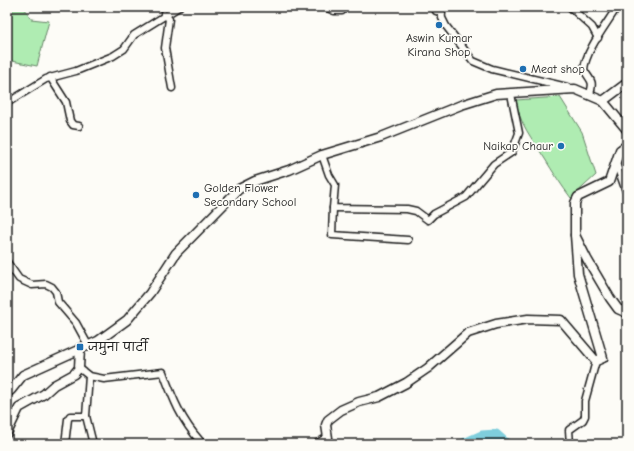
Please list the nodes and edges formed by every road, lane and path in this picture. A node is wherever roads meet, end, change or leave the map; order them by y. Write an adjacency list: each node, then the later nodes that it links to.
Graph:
1 (179, 7): 8 (street)
2 (325, 7): 3 (street)
3 (343, 7)
4 (434, 7): 7 (street)
5 (570, 7): 9 (street)
6 (617, 7): 9 (street)
7 (441, 10): 13 (street)
8 (164, 14): 10 (street); 12 (street)
9 (598, 38): 15 (street)
10 (50, 78): 17 (street); 18 (street)
11 (627, 83): 16 (street)
12 (172, 88)
13 (575, 89): 14 (street); 15 (street)
14 (511, 94): 21 (street); 24 (street)
15 (590, 94): 16 (street)
16 (603, 101): 19 (street)
17 (7, 103)
18 (79, 126)
19 (627, 130)
20 (627, 145): 22 (street)
21 (322, 155): 24 (street); 29 (street)
22 (616, 163): 23 (street); 25 (street)
23 (627, 194)
24 (333, 208): 26 (street)
25 (575, 235): 28 (street); 31 (street)
26 (408, 240)
27 (7, 262): 29 (street)
28 (627, 313)
29 (88, 345): 30 (street)
30 (80, 348): 32 (street); 34 (street)
31 (596, 361): 40 (street); 41 (street)
32 (79, 368): 33 (street); 36 (street)
33 (89, 376): 35 (street); 37 (street)
34 (7, 393)
35 (86, 416): 38 (street); 39 (street)
36 (7, 433)
37 (201, 442)
38 (64, 444)
39 (93, 444)
40 (318, 444)
41 (570, 444)

